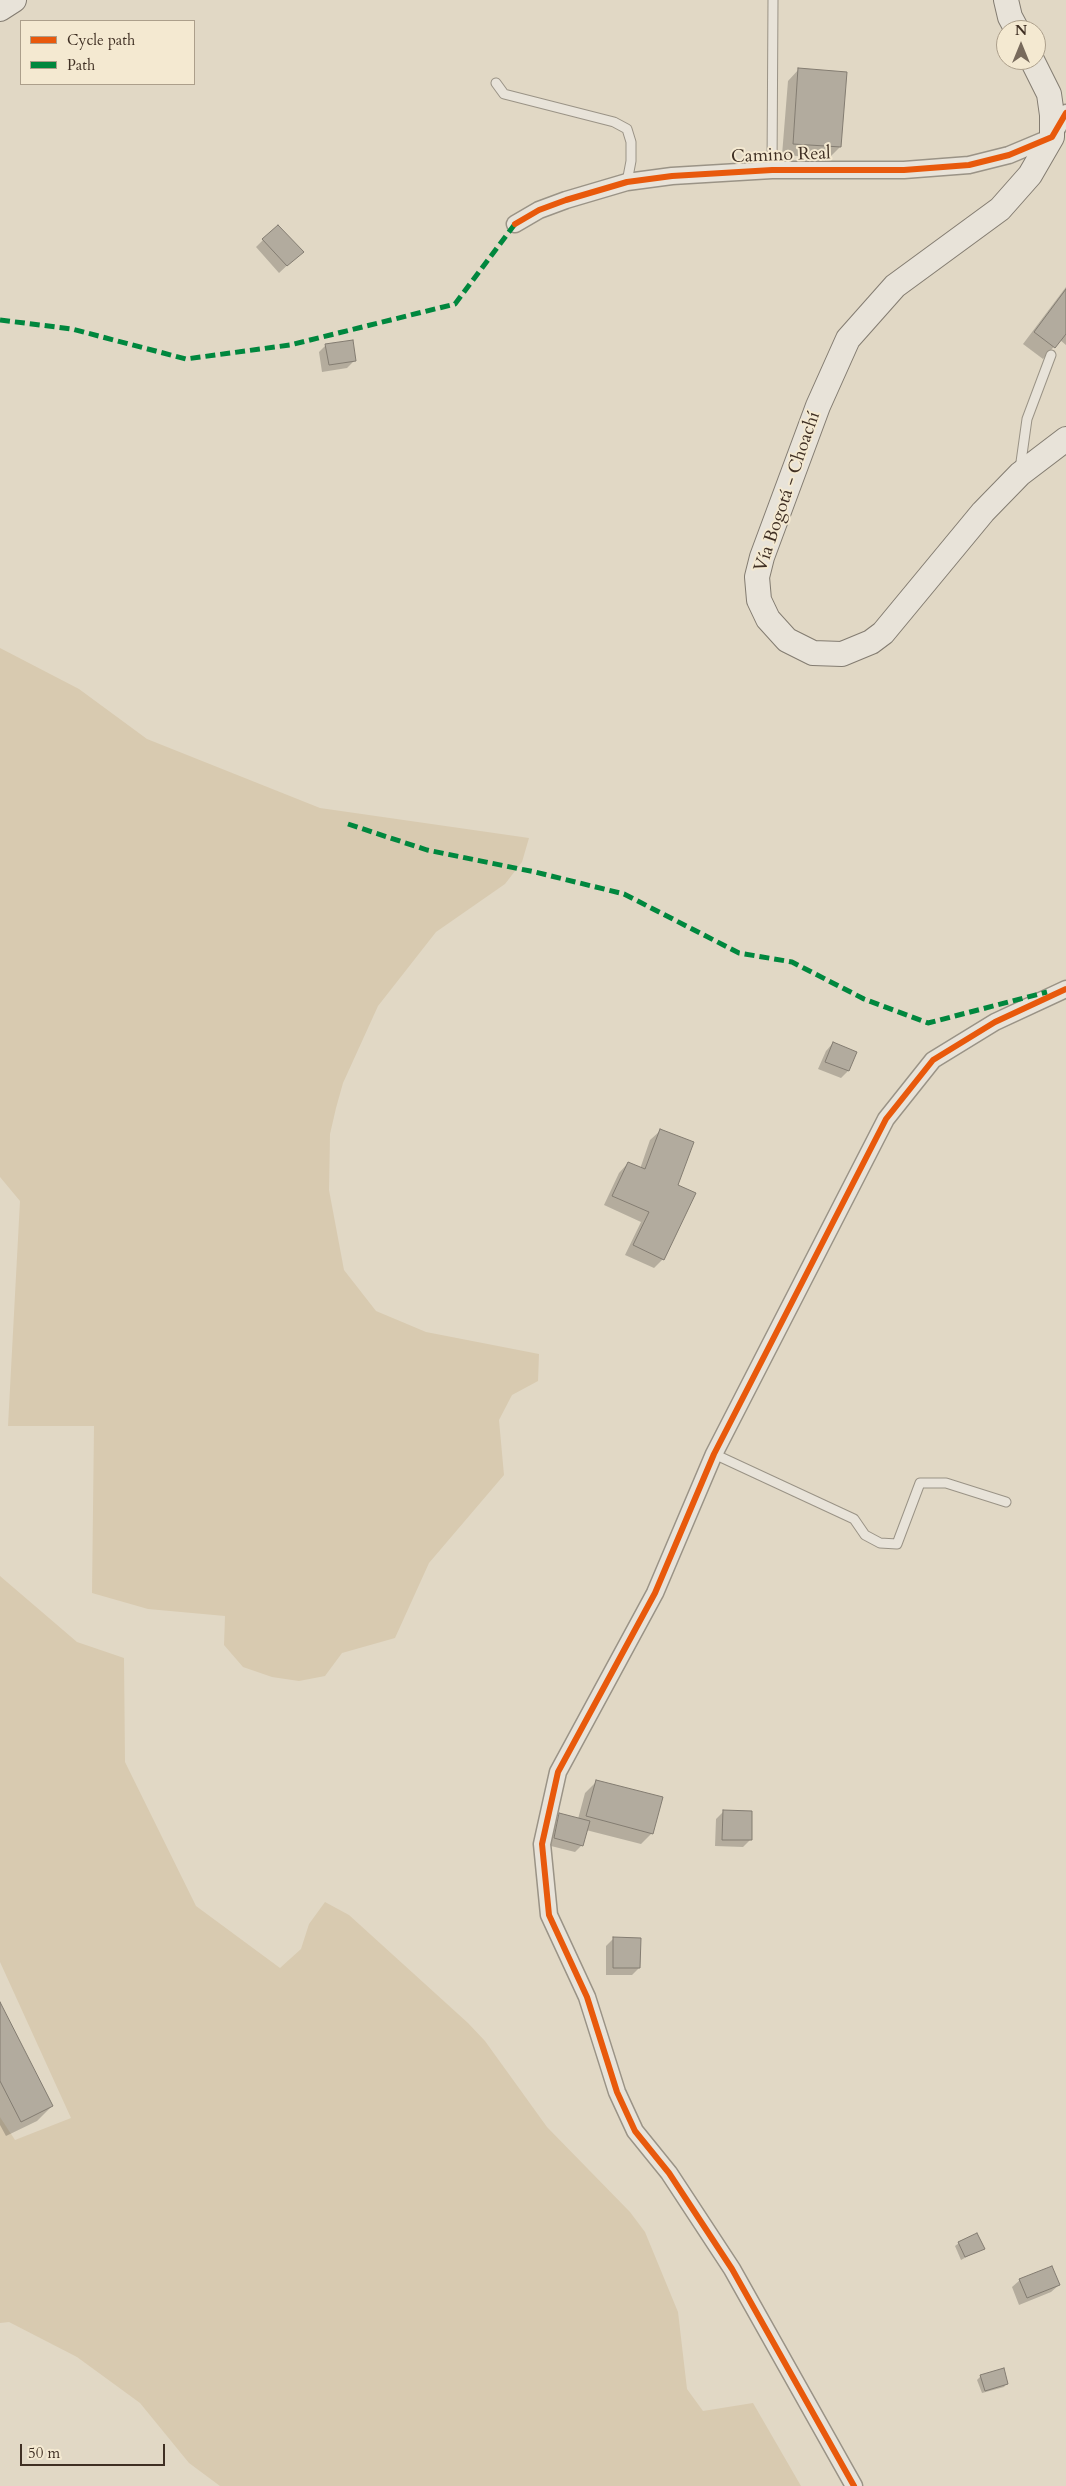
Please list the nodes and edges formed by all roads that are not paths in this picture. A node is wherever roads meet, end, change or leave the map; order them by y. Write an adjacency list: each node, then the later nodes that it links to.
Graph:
1 (14, 0): 4 (main road)
2 (773, 0): 10 (lane)
3 (1006, 0): 5 (main road)
4 (0, 9)
5 (1012, 20)
6 (1037, 70): 9 (main road)
7 (496, 83): 11 (lane)
8 (1066, 113): 9 (street)
9 (1052, 137): 10 (street, Camino Real); 15 (main road, Vía Bogotá - Choachí)
10 (772, 170): 11 (street, Camino Real)
11 (627, 182): 12 (street, Camino Real)
12 (515, 224)
13 (1051, 355): 15 (lane)
14 (1066, 438): 15 (main road, Vía Bogotá - Choachí)
15 (1020, 474)
16 (1066, 989): 17 (street)
17 (714, 1454): 18 (lane); 19 (street)
18 (1006, 1502)
19 (854, 2486)

